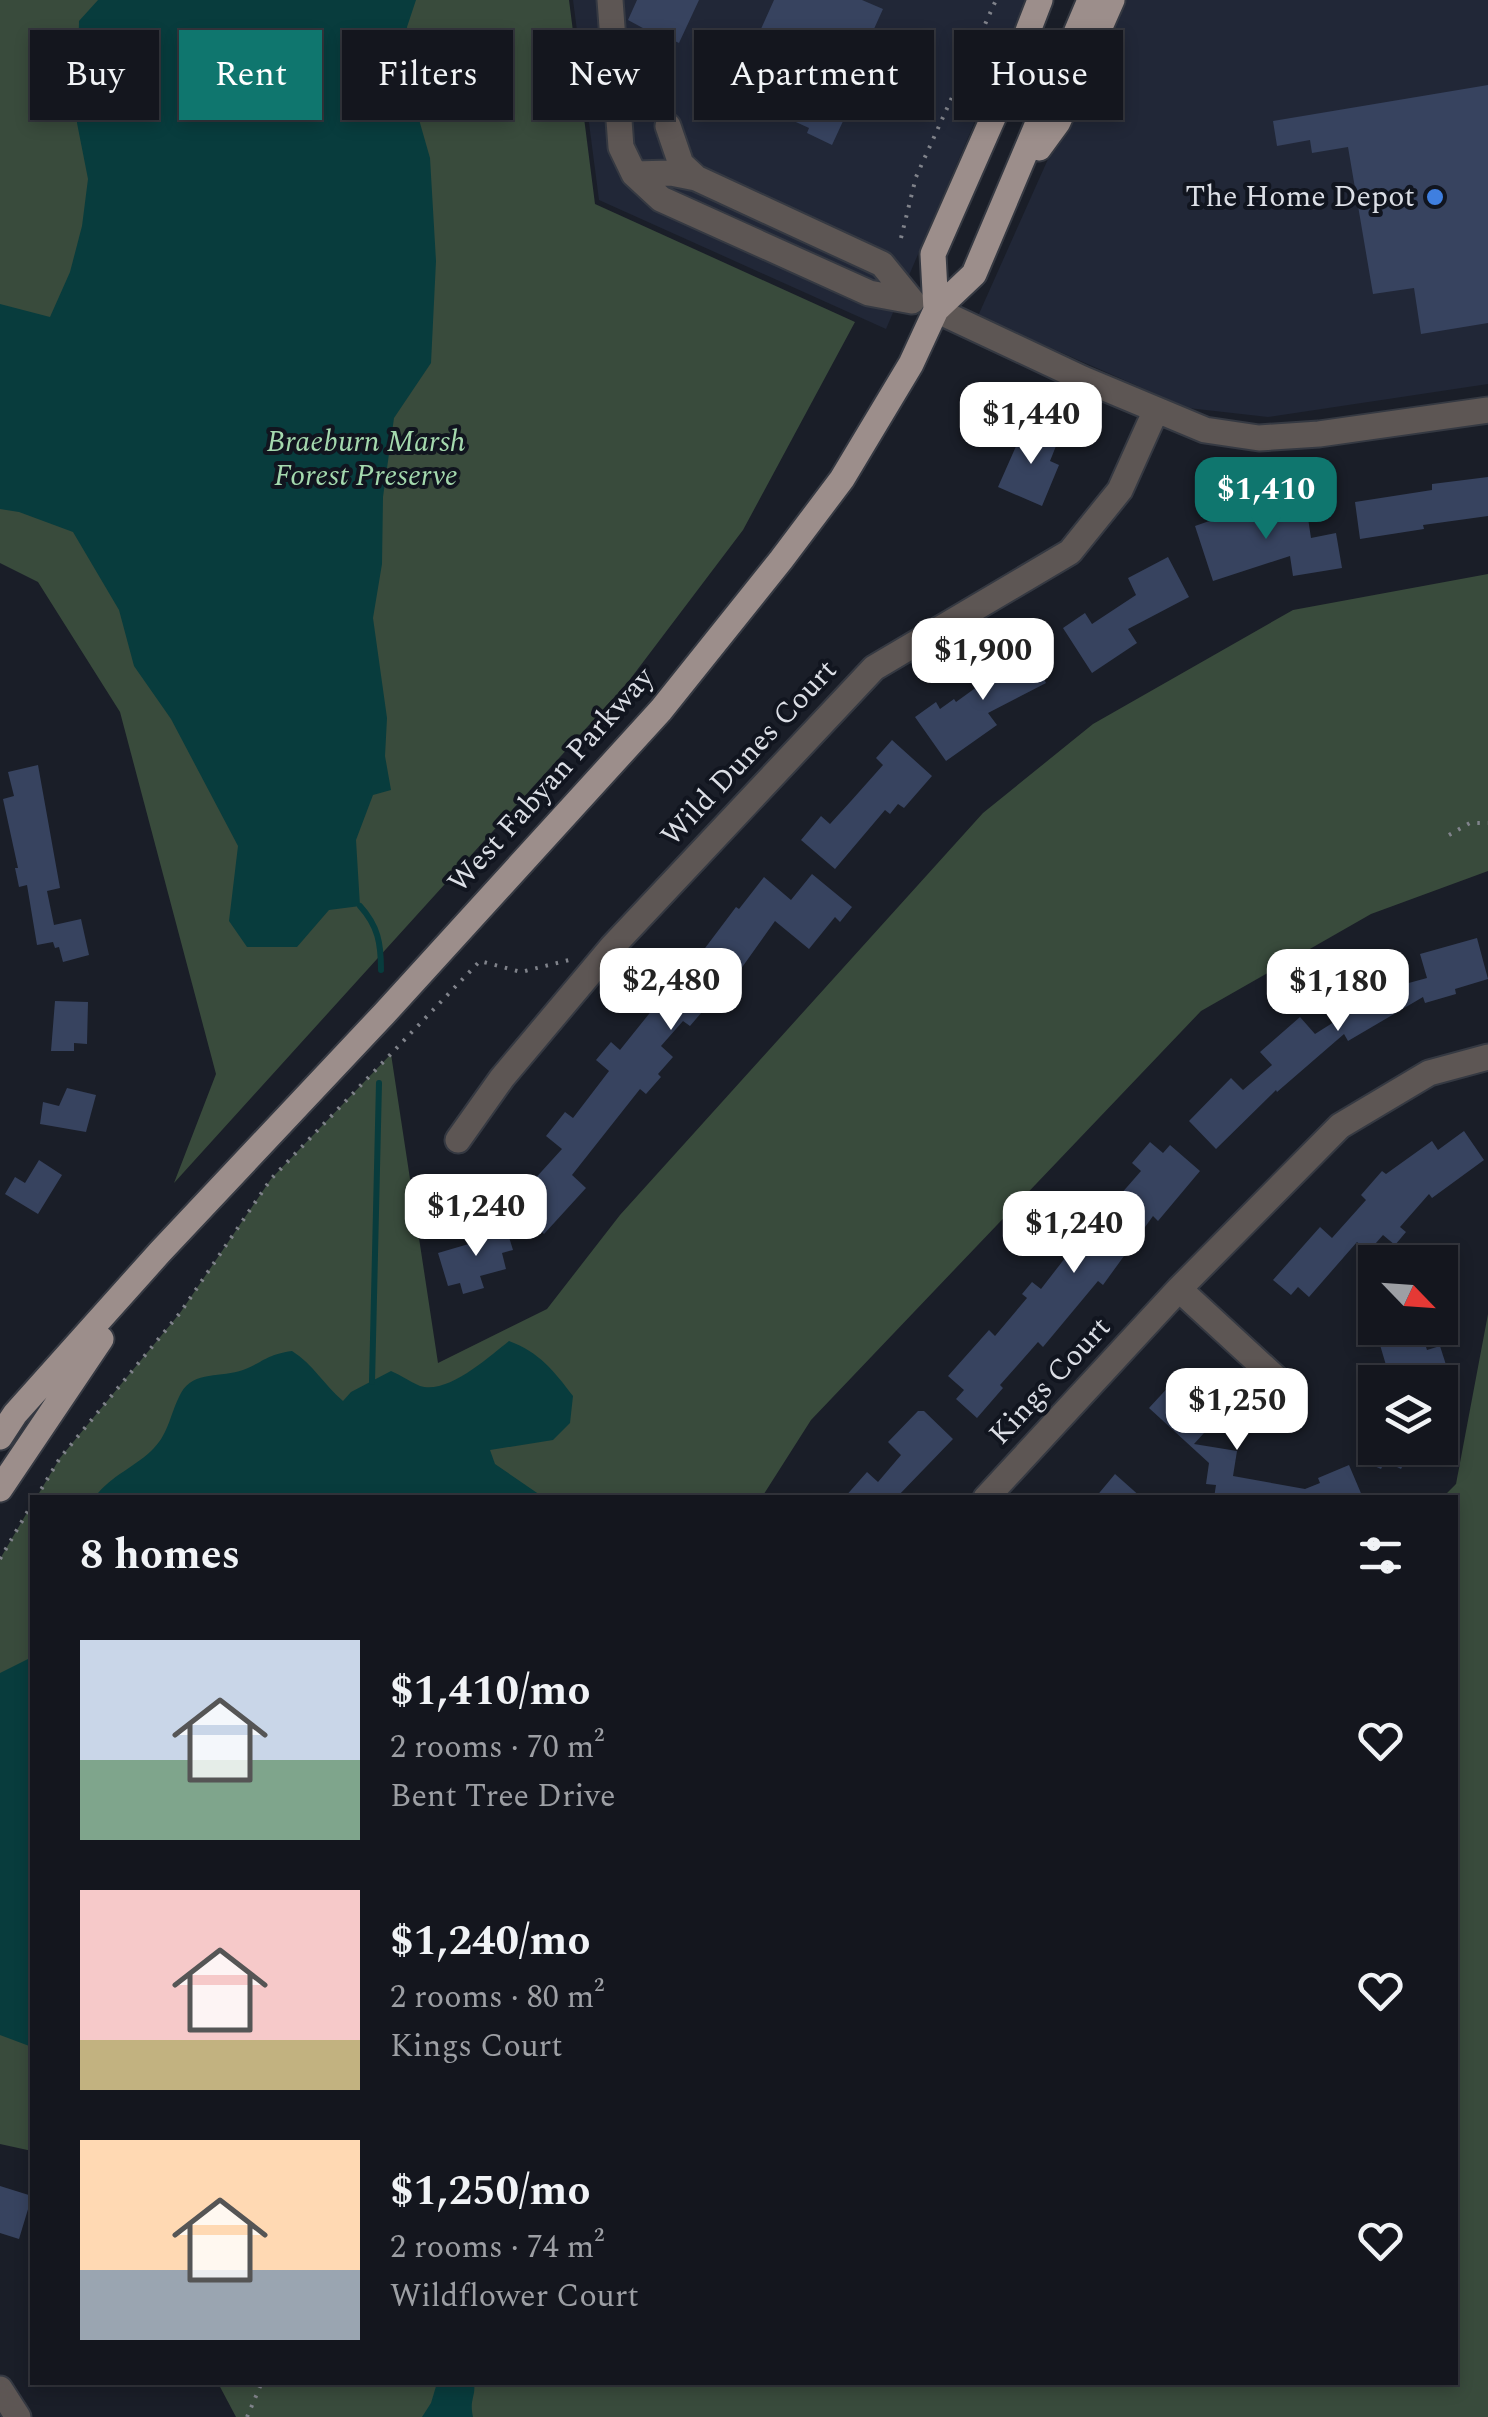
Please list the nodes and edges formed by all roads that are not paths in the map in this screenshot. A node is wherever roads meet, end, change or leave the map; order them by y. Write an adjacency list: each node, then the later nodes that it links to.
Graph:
1 (610, 0): 6 (street)
2 (1040, 0): 9 (main road, West Fabyan Parkway)
3 (1090, 0): 8 (main road, West Fabyan Parkway)
4 (1112, 0): 8 (main road)
5 (668, 126): 7 (street)
6 (634, 174): 7 (street); 7 (street)
7 (696, 178)
8 (1013, 185): 9 (main road, West Fabyan Parkway)
9 (936, 310): 10 (street); 14 (main road, West Fabyan Parkway)
10 (1156, 410): 11 (street); 13 (street, Wild Dunes Court)
11 (1488, 410)
12 (1488, 1057): 15 (street, Kings Court)
13 (458, 1140)
14 (160, 1252): 17 (main road, West Fabyan Parkway); 18 (main road, West Fabyan Parkway)
15 (1179, 1289): 16 (street); 19 (street, Kings Court)
16 (1293, 1394)
17 (0, 1437)
18 (0, 1489)
19 (989, 1495)
20 (0, 2389): 21 (street)
21 (18, 2417)

